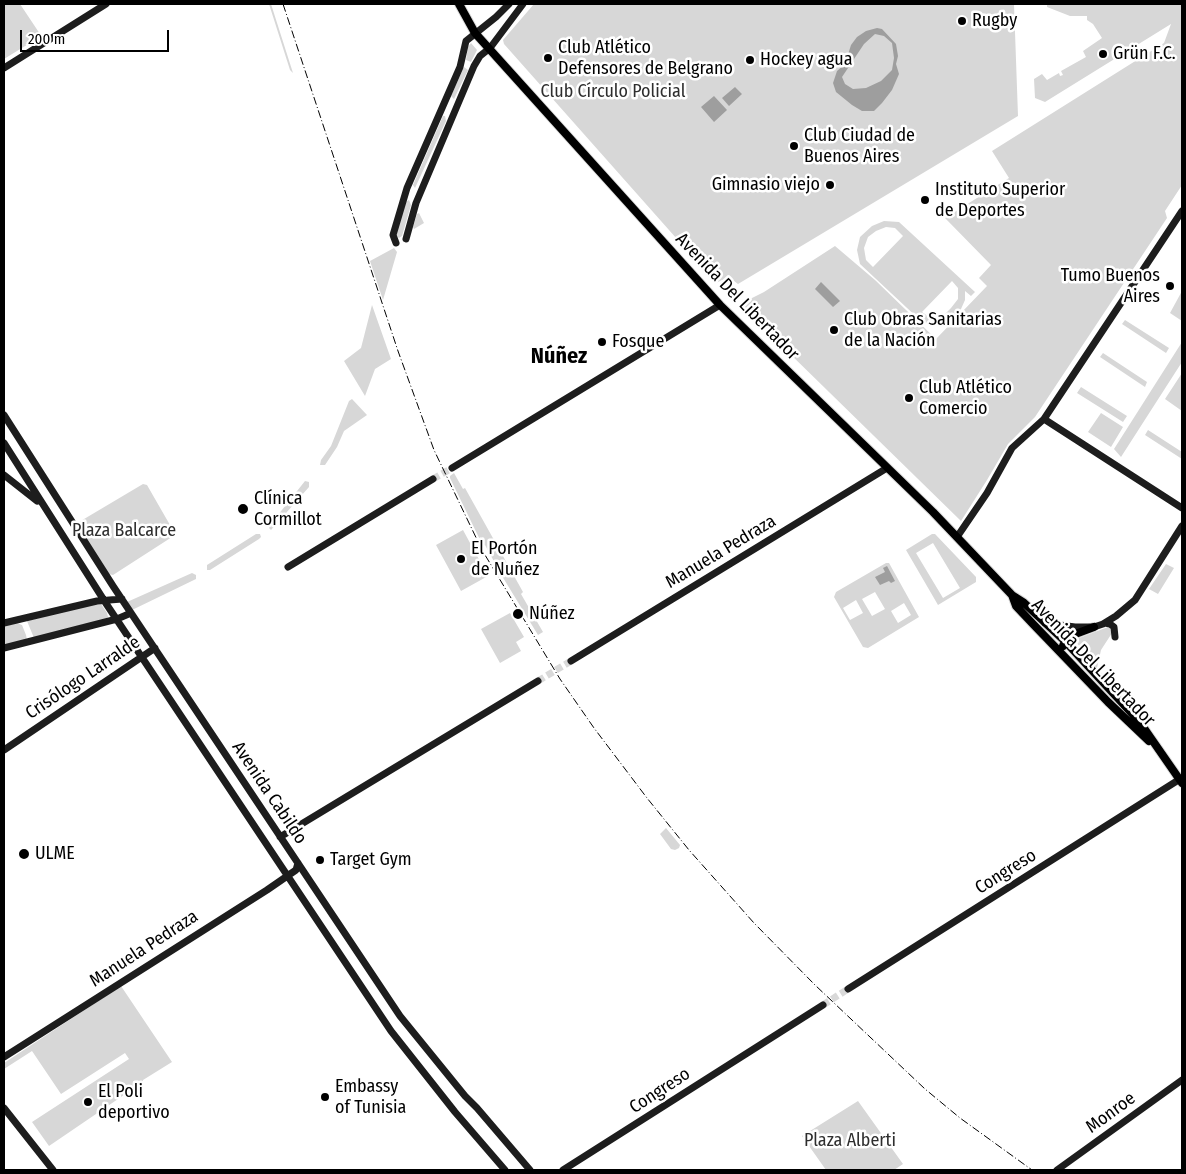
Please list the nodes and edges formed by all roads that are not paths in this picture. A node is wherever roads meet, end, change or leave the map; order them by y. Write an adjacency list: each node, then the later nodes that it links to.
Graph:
1 (106, 4): 11 (street)
2 (459, 4): 7 (main road, Avenida Del Libertador)
3 (509, 4): 5 (street)
4 (523, 4): 6 (street)
5 (496, 17): 6 (street); 7 (street)
6 (505, 26): 8 (street)
7 (475, 33): 8 (main road, Avenida Del Libertador); 9 (street)
8 (490, 48): 10 (street); 15 (main road, Avenida Del Libertador)
9 (463, 56): 10 (street); 14 (street)
10 (474, 66): 13 (street)
11 (4, 68)
12 (1182, 211): 17 (street)
13 (406, 239)
14 (396, 243)
15 (720, 305): 19 (street); 20 (main road, Avenida Del Libertador)
16 (4, 415): 29 (street, Avenida Cabildo)
17 (1044, 419): 24 (street); 26 (street)
18 (4, 443): 23 (street, Avenida Cabildo)
19 (452, 468)
20 (887, 468): 26 (main road, Avenida Del Libertador); 43 (street, Manuela Pedraza)
21 (4, 475): 23 (street)
22 (433, 479): 27 (street)
23 (42, 504): 30 (street, Avenida Cabildo)
24 (1182, 508)
25 (1182, 526): 35 (street)
26 (957, 537): 28 (main road, Avenida Del Libertador)
27 (288, 567)
28 (1012, 595): 34 (main road, Avenida Del Libertador); 41 (main road, Avenida Del Libertador)
29 (122, 599): 30 (street); 31 (street, Avenida Cabildo)
30 (104, 600): 32 (street, Avenida Cabildo); 33 (street)
31 (131, 613): 32 (street); 40 (street, Avenida Cabildo)
32 (117, 620): 39 (street); 42 (street, Avenida Cabildo)
33 (4, 623)
34 (1045, 623): 36 (street); 38 (main road, Avenida Del Libertador)
35 (1105, 623): 36 (street); 37 (street)
36 (1094, 627): 38 (main road)
37 (1114, 637)
38 (1065, 641): 41 (main road); 44 (main road, Avenida Del Libertador)
39 (4, 648)
40 (155, 648): 42 (street, Crisólogo Larralde); 50 (street, Avenida Cabildo)
41 (1061, 652): 46 (main road, Avenida Del Libertador)
42 (142, 657): 48 (street, Crisólogo Larralde); 52 (street, Avenida Cabildo)
43 (571, 661)
44 (1101, 680): 46 (main road); 47 (main road, Avenida Del Libertador)
45 (538, 681): 50 (street)
46 (1101, 695): 47 (main road, Avenida Del Libertador)
47 (1158, 749): 49 (main road, Avenida Del Libertador)
48 (4, 750)
49 (1181, 781): 53 (street, Congreso)
50 (280, 837): 51 (street, Avenida Cabildo)
51 (298, 863): 52 (street, Manuela Pedraza); 60 (street, Avenida Cabildo)
52 (287, 876): 55 (street, Manuela Pedraza); 59 (street, Avenida Cabildo)
53 (848, 989)
54 (823, 1005): 61 (street, Congreso)
55 (4, 1058)
56 (1182, 1080): 62 (street, Monroe)
57 (4, 1108): 58 (street)
58 (53, 1170)
59 (505, 1170)
60 (530, 1170)
61 (563, 1170)
62 (1057, 1170)

